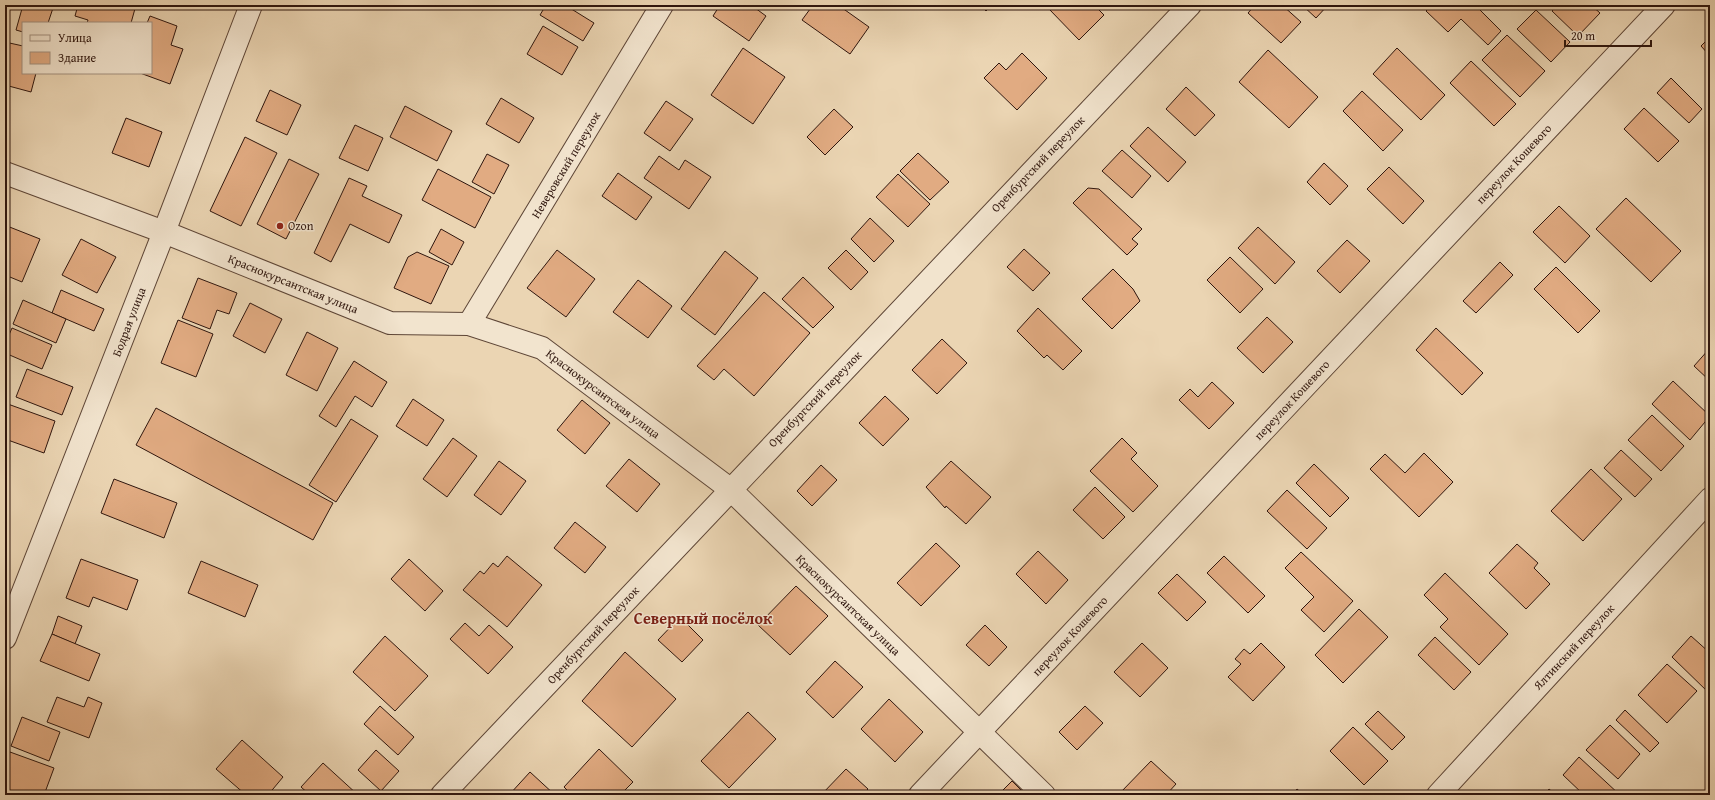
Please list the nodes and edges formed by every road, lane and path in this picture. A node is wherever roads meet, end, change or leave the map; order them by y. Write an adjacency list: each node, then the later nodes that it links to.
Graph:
1 (251, 5): 6 (street, Бодрая улица)
2 (662, 5): 7 (street, Неверовский переулок)
3 (1190, 5): 8 (street, Оренбургский переулок)
4 (1664, 5): 11 (street, переулок Кошевого)
5 (5, 173): 6 (street, Краснокурсантская улица)
6 (164, 232): 7 (street, Краснокурсантская улица); 10 (street, Бодрая улица)
7 (469, 324): 8 (street, Краснокурсантская улица)
8 (730, 490): 11 (street, Краснокурсантская улица); 12 (street, Оренбургский переулок)
9 (1710, 499): 15 (street, Ялтинский переулок)
10 (5, 638)
11 (979, 733): 13 (street, переулок Кошевого); 14 (street, Краснокурсантская улица)
12 (442, 795)
13 (920, 795)
14 (1044, 795)
15 (1438, 795)

